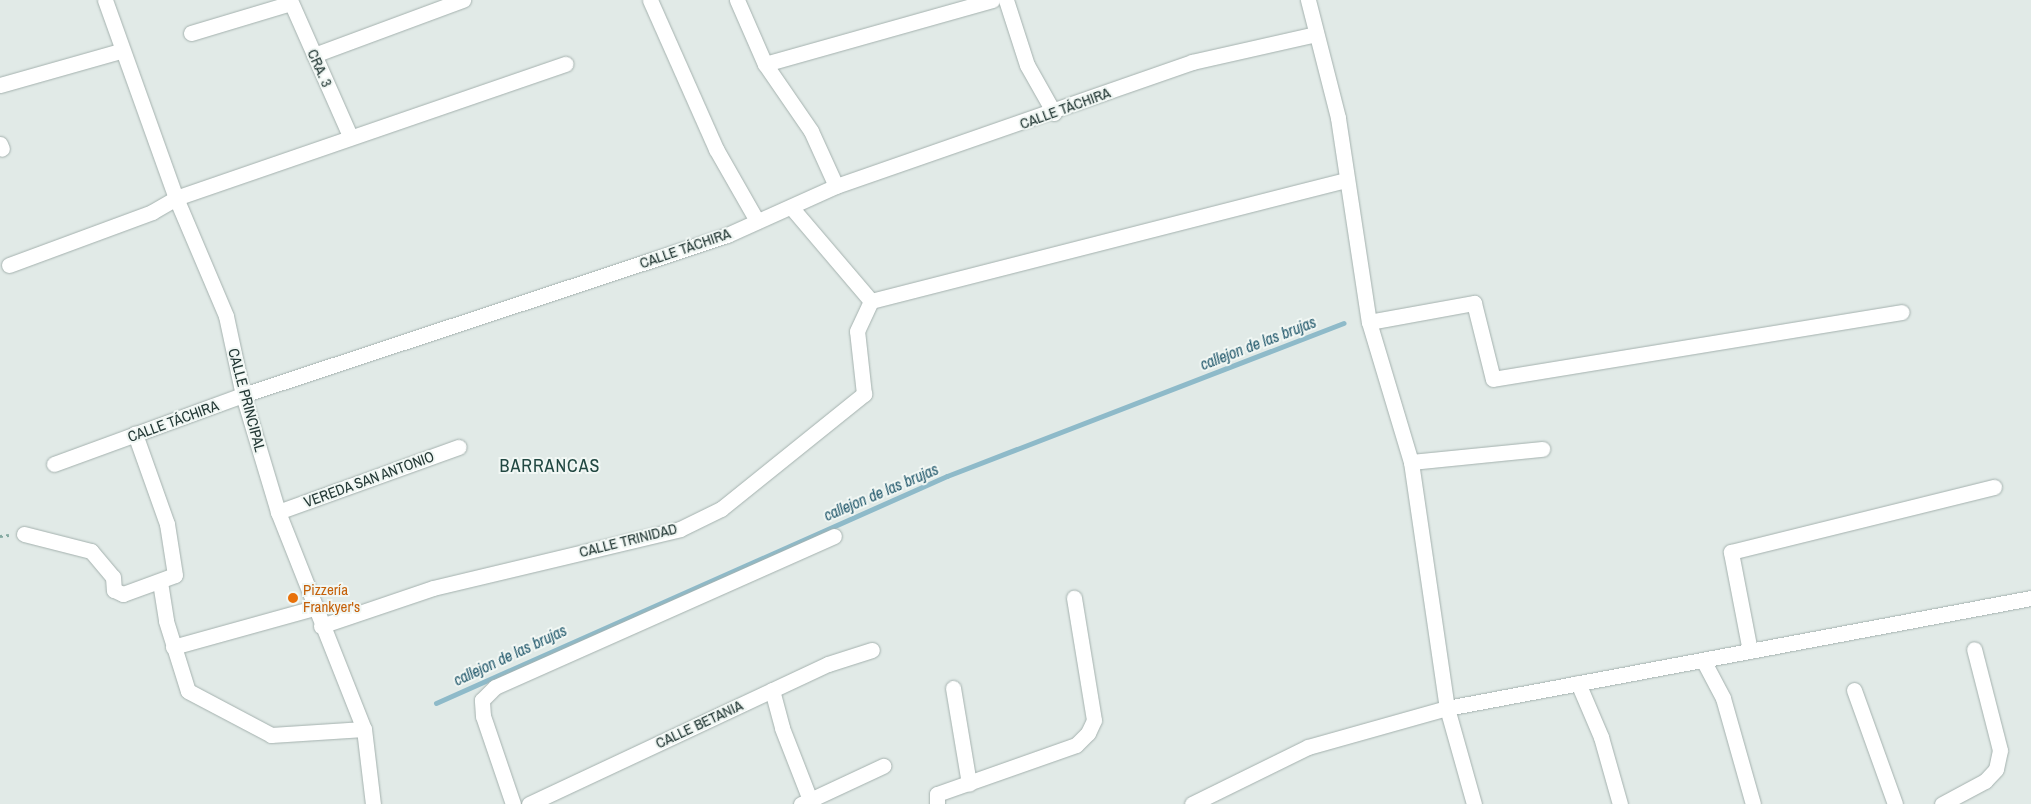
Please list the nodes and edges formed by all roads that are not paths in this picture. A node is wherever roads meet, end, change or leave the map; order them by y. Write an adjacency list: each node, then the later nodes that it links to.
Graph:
1 (105, 0): 12 (street, CALLE PRINCIPAL)
2 (463, 0): 9 (street)
3 (650, 0): 23 (street)
4 (737, 0): 15 (street)
5 (992, 0): 15 (street)
6 (1006, 0): 17 (street)
7 (1312, 1): 11 (street)
8 (290, 2): 10 (street); 13 (street, CRA. 3)
9 (427, 6): 13 (street)
10 (190, 33)
11 (1316, 34): 17 (street, CALLE TÁCHIRA); 19 (street)
12 (120, 51): 16 (street); 21 (street, CALLE PRINCIPAL)
13 (314, 55): 18 (street, CRA. 3)
14 (566, 64): 18 (street)
15 (765, 64): 20 (street)
16 (0, 86)
17 (1054, 113): 20 (street, CALLE TÁCHIRA)
18 (350, 136): 21 (street)
19 (1346, 180): 25 (street); 27 (street)
20 (836, 186): 22 (street, CALLE TÁCHIRA)
21 (176, 198): 24 (street); 28 (street, CALLE PRINCIPAL)
22 (791, 207): 23 (street, CALLE TÁCHIRA); 25 (street)
23 (757, 221): 28 (street, CALLE TÁCHIRA)
24 (8, 265)
25 (871, 301): 42 (street, CALLE TRINIDAD)
26 (1902, 312): 27 (street)
27 (1369, 322): 32 (street)
28 (243, 395): 29 (street, CALLE TÁCHIRA); 35 (street, CALLE PRINCIPAL)
29 (135, 434): 33 (street, CALLE TÁCHIRA); 38 (street)
30 (459, 447): 35 (street, VEREDA SAN ANTONIO)
31 (1542, 449): 32 (street)
32 (1411, 462): 52 (street)
33 (54, 464)
34 (1994, 487): 46 (street)
35 (278, 512): 41 (street, CALLE PRINCIPAL)
36 (24, 534): 38 (street)
37 (834, 536): 58 (street)
38 (160, 582): 43 (street)
39 (1074, 598): 55 (street)
40 (2031, 598): 46 (street)
41 (314, 608): 42 (street, CALLE PRINCIPAL); 43 (street)
42 (321, 626): 53 (street, CALLE PRINCIPAL)
43 (174, 647): 53 (street)
44 (1974, 649): 66 (street)
45 (872, 650): 50 (street, CALLE BETANIA)
46 (1750, 651): 47 (street)
47 (1702, 660): 48 (street); 64 (street)
48 (1578, 683): 52 (street); 63 (street)
49 (953, 688): 55 (street)
50 (772, 690): 56 (street); 59 (street, CALLE BETANIA)
51 (1854, 690): 65 (street)
52 (1446, 708): 61 (street); 62 (street)
53 (364, 728): 57 (street, CALLE PRINCIPAL)
54 (883, 766): 56 (street)
55 (969, 784): 60 (street)
56 (806, 802)
57 (373, 804)
58 (513, 804)
59 (529, 804)
60 (937, 804)
61 (1192, 804)
62 (1474, 804)
63 (1620, 804)
64 (1753, 804)
65 (1895, 804)
66 (1942, 804)

